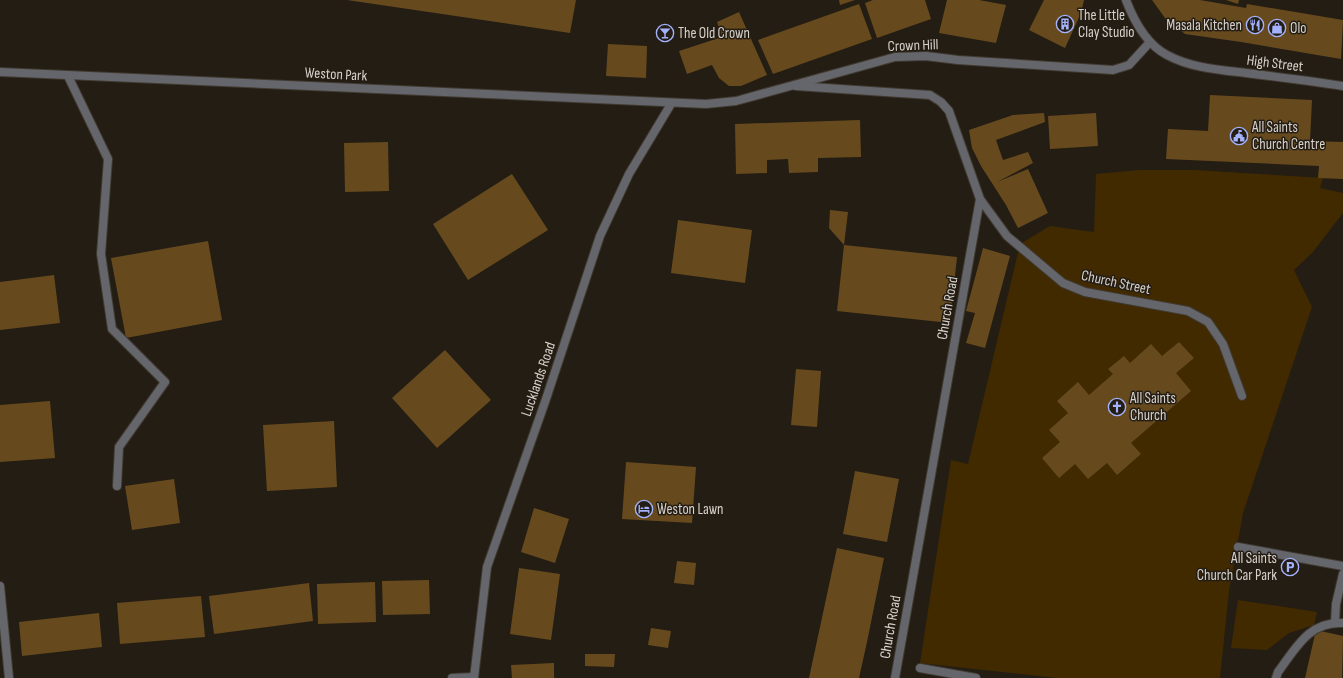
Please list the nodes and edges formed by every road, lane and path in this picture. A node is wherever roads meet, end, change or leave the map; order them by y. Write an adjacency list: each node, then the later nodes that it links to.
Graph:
1 (1126, 0): 2 (street, High Street)
2 (1150, 42): 5 (street, Crown Hill); 6 (street, High Street)
3 (0, 72): 4 (street, Weston Park)
4 (68, 76): 7 (street, Weston Park); 10 (street)
5 (790, 86): 7 (street, Crown Hill); 8 (street, Church Road)
6 (1343, 86)
7 (672, 104): 17 (street, Lucklands Road)
8 (980, 199): 9 (street, Church Street); 21 (street, Church Road)
9 (1242, 396)
10 (117, 486)
11 (1238, 547): 12 (street)
12 (1343, 566)
13 (1343, 574): 15 (street)
14 (0, 586): 19 (street)
15 (1339, 623): 23 (street)
16 (920, 668): 18 (street)
17 (474, 677): 20 (street)
18 (965, 677): 22 (street)
19 (10, 678)
20 (452, 678)
21 (895, 678)
22 (976, 678)
23 (1276, 678)

